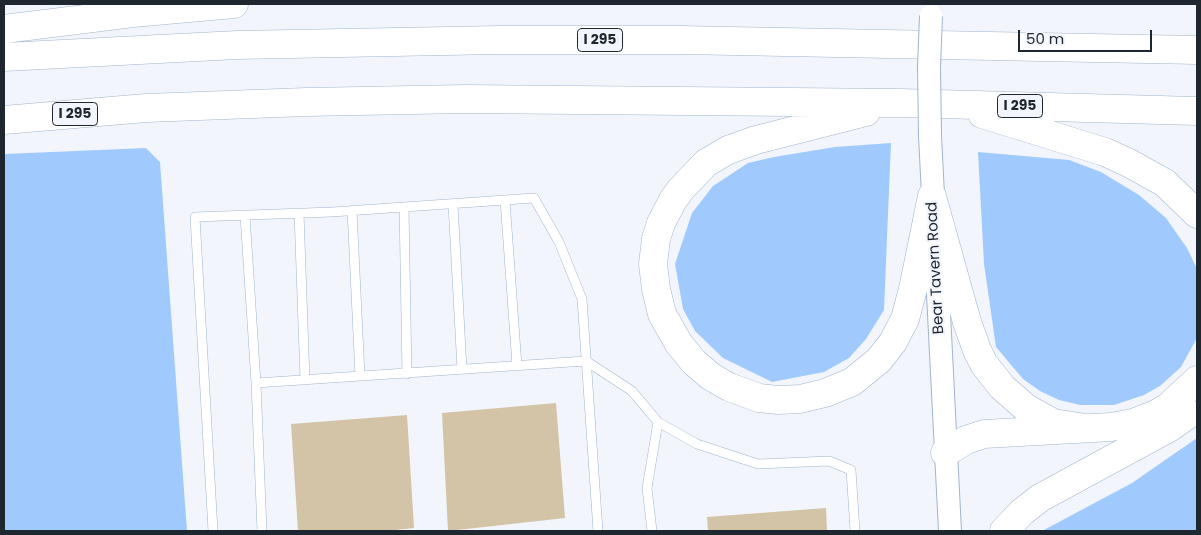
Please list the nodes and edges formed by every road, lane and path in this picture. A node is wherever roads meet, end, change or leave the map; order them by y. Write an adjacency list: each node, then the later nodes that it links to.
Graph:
1 (234, 4): 3 (highway)
2 (932, 10): 10 (street, Bear Tavern Road, bridge)
3 (4, 29)
4 (1197, 50): 5 (highway, I 295)
5 (4, 56)
6 (901, 103): 7 (highway, I 295); 9 (highway, I 295); 10 (highway)
7 (949, 104): 8 (highway, I 295); 16 (highway)
8 (1197, 111)
9 (4, 120)
10 (932, 196): 28 (highway); 29 (street, Bear Tavern Road)
11 (505, 200): 12 (lane); 18 (lane); 19 (lane)
12 (453, 204): 13 (lane); 20 (lane)
13 (404, 207): 14 (lane); 21 (lane)
14 (352, 210): 15 (lane); 22 (lane)
15 (299, 213): 17 (lane); 23 (lane)
16 (1197, 214)
17 (245, 215): 25 (lane); 30 (lane)
18 (586, 361): 19 (lane); 27 (lane); 32 (lane)
19 (517, 366): 20 (lane)
20 (462, 369): 21 (lane)
21 (407, 374): 22 (lane)
22 (360, 376): 23 (lane)
23 (304, 380): 25 (lane)
24 (1197, 380): 28 (highway)
25 (256, 383): 31 (lane)
26 (1197, 408): 36 (highway)
27 (658, 422): 33 (lane); 34 (lane)
28 (1086, 428): 29 (highway)
29 (946, 453): 35 (street, Bear Tavern Road)
30 (213, 531)
31 (262, 531)
32 (598, 531)
33 (652, 531)
34 (855, 531)
35 (950, 531)
36 (1004, 531)

